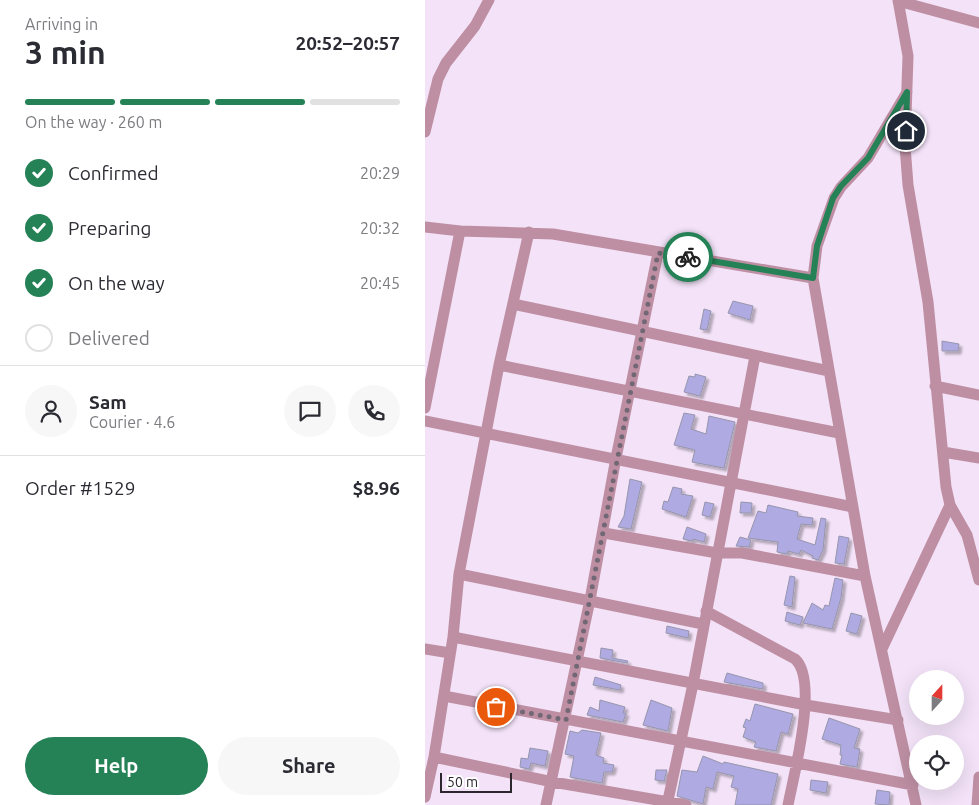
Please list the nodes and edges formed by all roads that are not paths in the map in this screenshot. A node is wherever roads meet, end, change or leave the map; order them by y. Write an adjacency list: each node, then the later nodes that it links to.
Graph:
1 (489, 0): 5 (street)
2 (898, 1): 3 (street); 4 (street)
3 (977, 20)
4 (907, 92): 10 (street); 16 (street)
5 (425, 132)
6 (425, 227): 7 (street)
7 (460, 231): 8 (street); 19 (street)
8 (529, 232): 9 (street); 11 (street)
9 (658, 253): 10 (street); 12 (street)
10 (813, 278): 15 (street)
11 (513, 304): 12 (street); 14 (street)
12 (642, 333): 13 (street); 17 (street)
13 (755, 356): 15 (street); 20 (street)
14 (499, 366): 17 (street); 22 (street)
15 (829, 371): 23 (street)
16 (935, 386): 18 (street); 24 (street)
17 (629, 392): 20 (street); 25 (street)
18 (979, 395)
19 (425, 408)
20 (745, 414): 23 (street); 27 (street)
21 (425, 421): 22 (street)
22 (486, 433): 25 (street); 34 (street)
23 (839, 433): 29 (street)
24 (943, 452): 26 (street); 28 (street)
25 (616, 458): 27 (street); 30 (street)
26 (979, 458)
27 (732, 483): 29 (street); 33 (street)
28 (950, 505): 31 (street); 41 (street)
29 (853, 507): 35 (street)
30 (603, 533): 33 (street); 37 (street)
31 (967, 535): 32 (street); 36 (street)
32 (979, 536)
33 (717, 553): 35 (street); 38 (street)
34 (459, 574): 37 (street); 40 (street)
35 (865, 576): 41 (street)
36 (979, 580)
37 (591, 600): 39 (street); 44 (street)
38 (706, 611): 39 (street); 47 (street)
39 (703, 624): 45 (street)
40 (453, 637): 43 (street); 44 (street)
41 (882, 648): 49 (street)
42 (425, 649): 43 (street)
43 (450, 654): 46 (street)
44 (578, 662): 45 (street); 48 (street)
45 (693, 684): 47 (street); 50 (street)
46 (444, 696): 48 (street); 51 (street)
47 (806, 705): 49 (street); 52 (street)
48 (566, 720): 50 (street); 55 (street)
49 (899, 720): 53 (street)
50 (681, 742): 52 (street); 59 (street)
51 (434, 757): 55 (street); 58 (street)
52 (795, 764): 56 (street); 62 (street)
53 (909, 767)
54 (979, 777): 64 (street)
55 (553, 782): 59 (street); 60 (street)
56 (909, 785)
57 (914, 790): 63 (street)
58 (425, 797)
59 (668, 803): 61 (street)
60 (546, 805)
61 (685, 805)
62 (788, 805)
63 (916, 805)
64 (977, 805)

